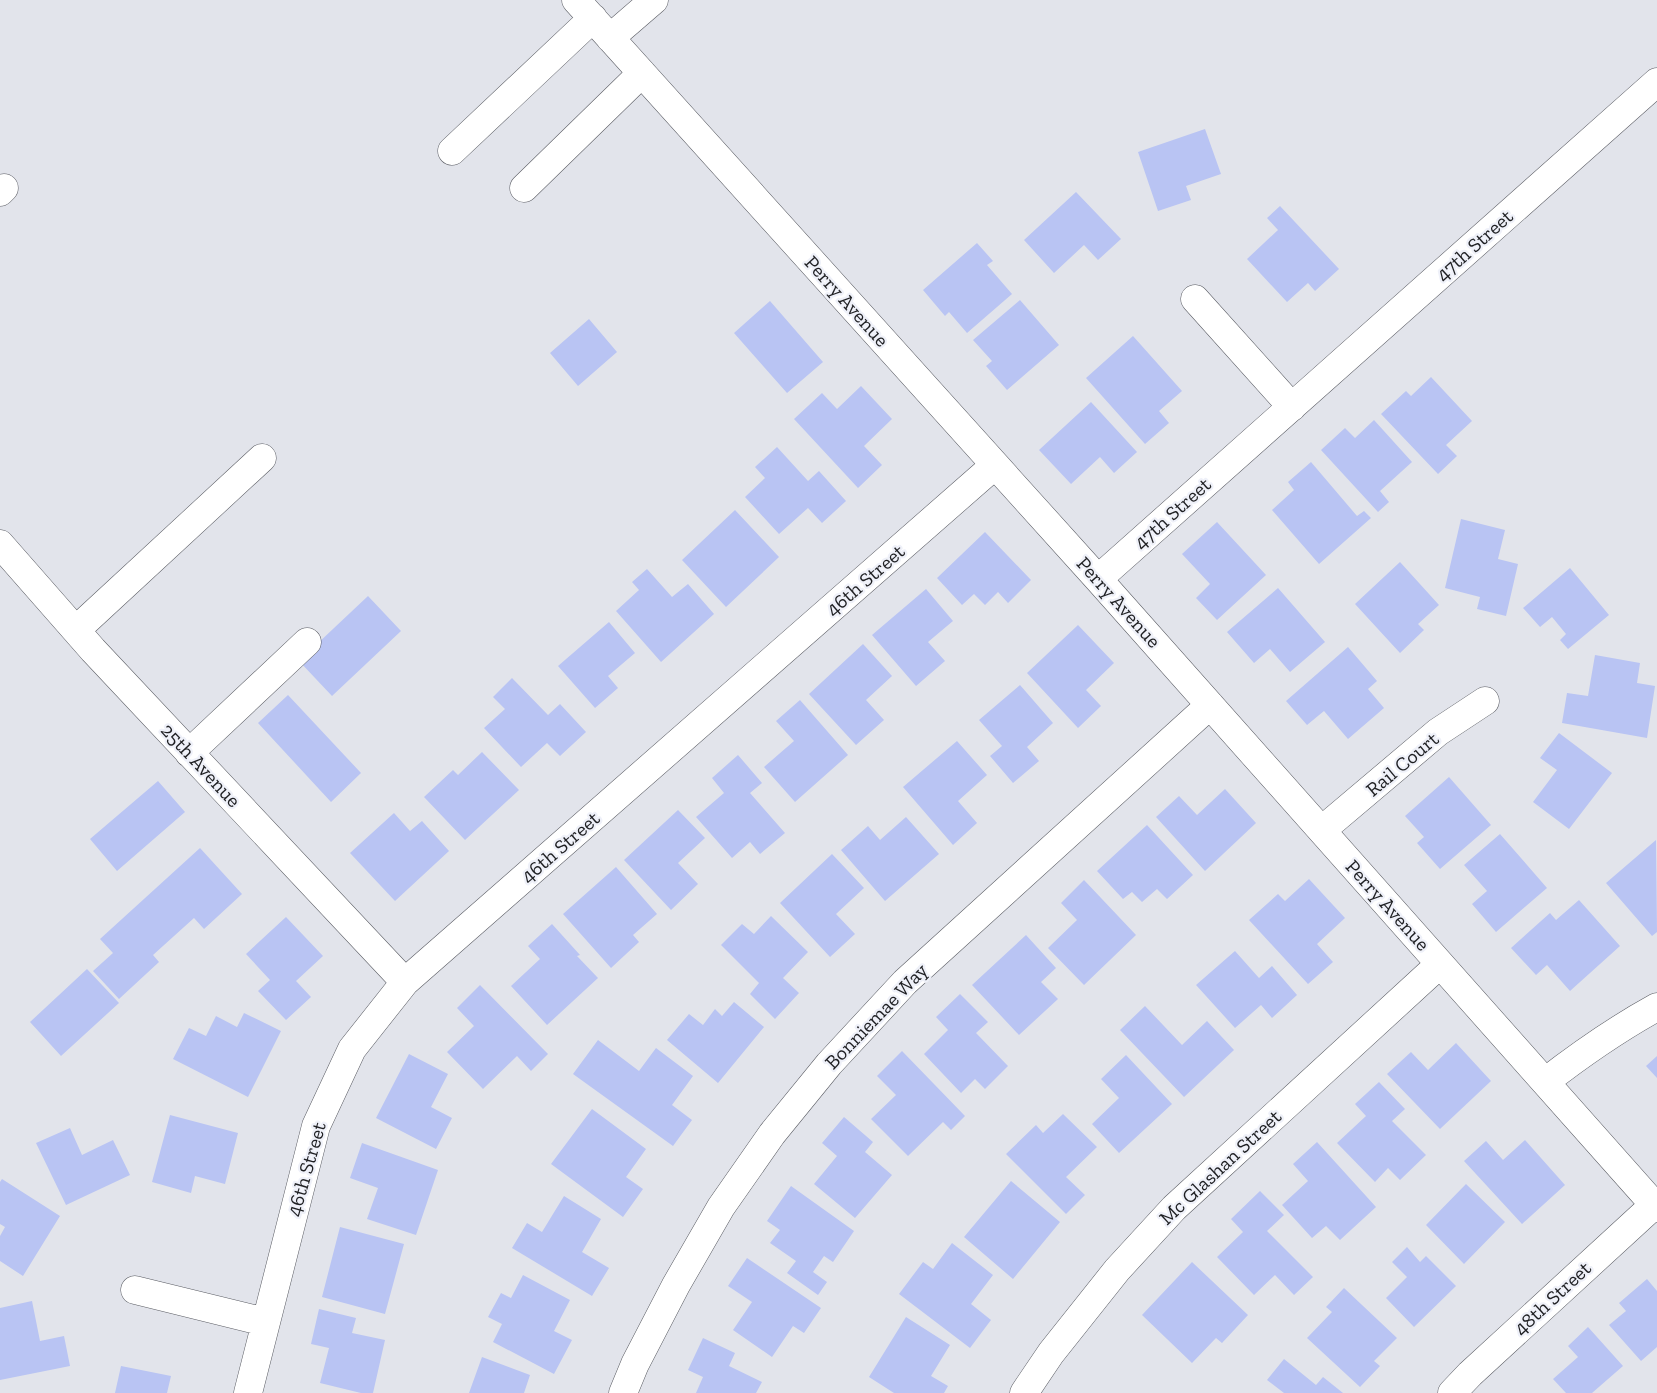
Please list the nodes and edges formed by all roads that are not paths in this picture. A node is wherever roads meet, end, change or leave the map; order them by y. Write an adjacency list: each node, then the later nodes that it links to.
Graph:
1 (654, 0): 2 (street)
2 (593, 19): 3 (street, Perry Avenue); 5 (street)
3 (642, 73): 6 (street); 10 (street, Perry Avenue)
4 (1657, 82): 8 (street, 47th Street)
5 (452, 151)
6 (524, 188)
7 (1195, 299): 8 (street)
8 (1292, 407): 12 (street, 47th Street)
9 (262, 458): 13 (street)
10 (995, 465): 12 (street, Perry Avenue); 20 (street, 46th Street)
11 (0, 544): 13 (street, 25th Avenue)
12 (1098, 579): 16 (street, Perry Avenue)
13 (76, 630): 17 (street, 25th Avenue)
14 (306, 642): 17 (street)
15 (1485, 701): 18 (street, Rail Court)
16 (1210, 705): 18 (street, Perry Avenue); 27 (street, Bonniemae Way)
17 (190, 753): 20 (street, 25th Avenue)
18 (1322, 830): 19 (street, Perry Avenue)
19 (1440, 964): 22 (street, Perry Avenue); 28 (street, Mc Glashan Street)
20 (405, 982): 25 (street, 46th Street)
21 (1657, 1007): 22 (street)
22 (1545, 1082): 23 (street, Perry Avenue)
23 (1656, 1206): 29 (street, 48th Street)
24 (135, 1290): 25 (street)
25 (265, 1322): 26 (street, 46th Street)
26 (248, 1393)
27 (623, 1393)
28 (1024, 1393)
29 (1452, 1393)

